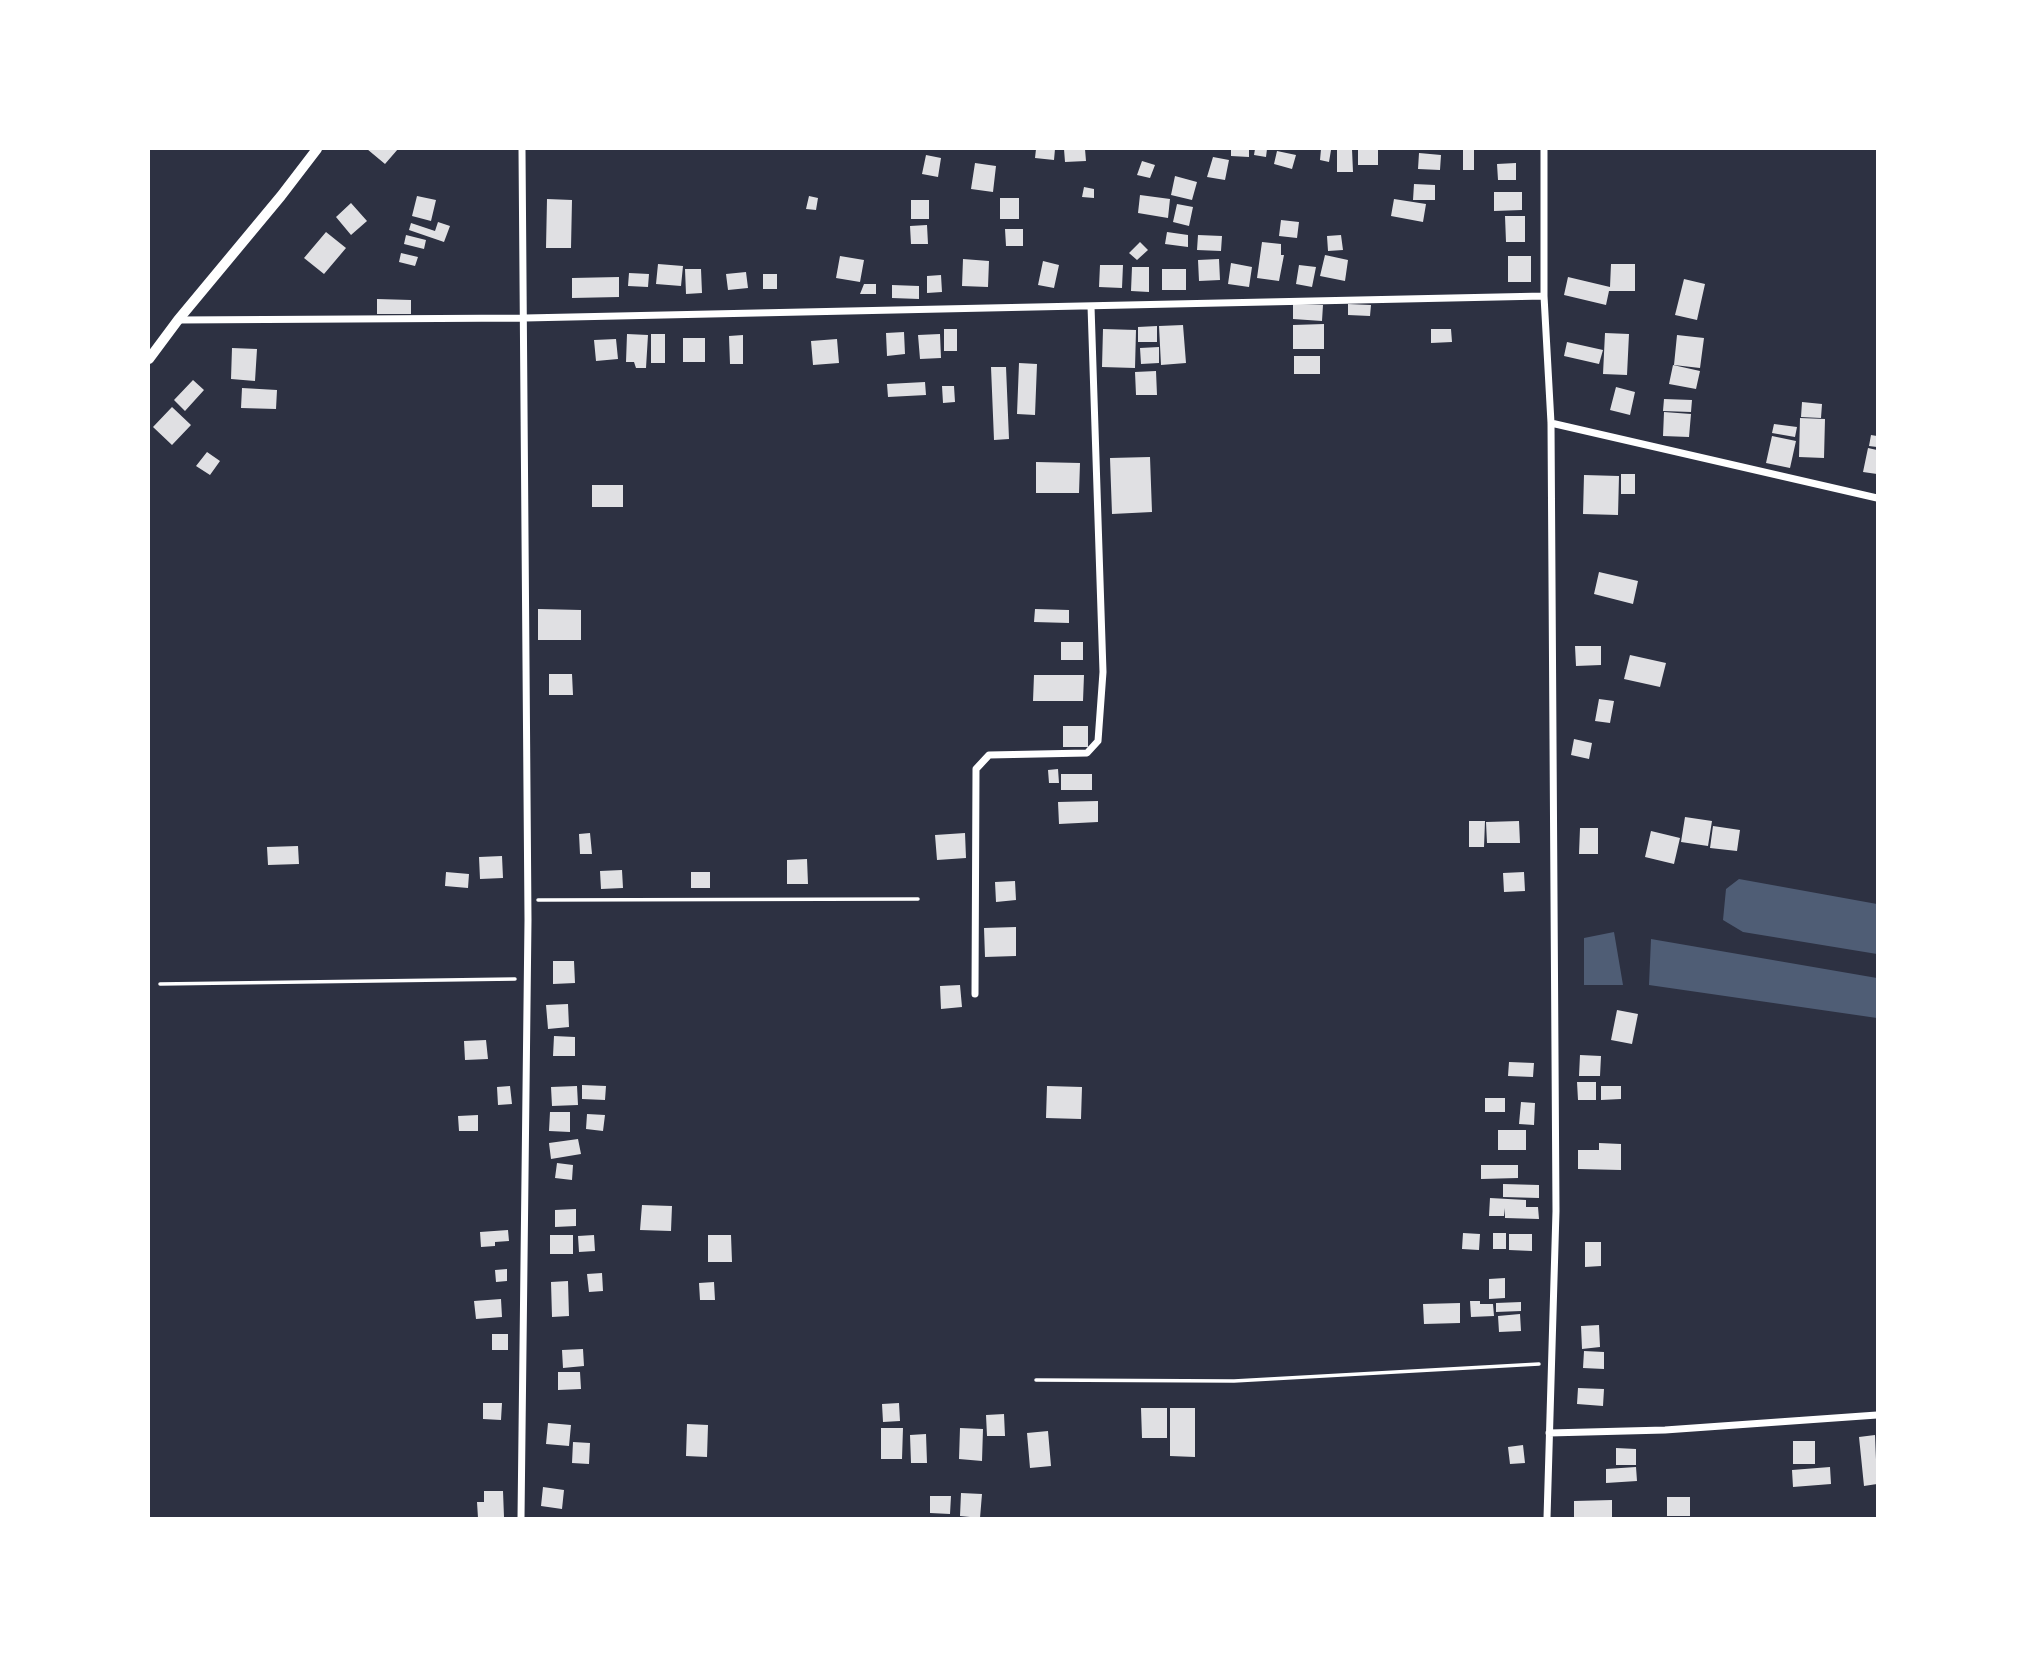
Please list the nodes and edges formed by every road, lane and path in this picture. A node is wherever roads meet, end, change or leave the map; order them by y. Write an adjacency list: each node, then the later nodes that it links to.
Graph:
1 (317, 149): 7 (main road)
2 (522, 149): 6 (street)
3 (1544, 149): 4 (street)
4 (1544, 296): 5 (street); 9 (street)
5 (1091, 306): 6 (street); 15 (street)
6 (525, 318): 7 (street); 12 (street)
7 (178, 320): 8 (main road)
8 (149, 359)
9 (1551, 423): 10 (street); 16 (street)
10 (1877, 498)
11 (918, 899): 12 (path)
12 (528, 900): 13 (street)
13 (527, 978): 14 (path); 20 (street)
14 (160, 984)
15 (975, 994)
16 (1551, 1363): 17 (path); 19 (street)
17 (1036, 1380)
18 (1877, 1415): 19 (street)
19 (1549, 1433): 21 (street)
20 (521, 1518)
21 (1547, 1518)

